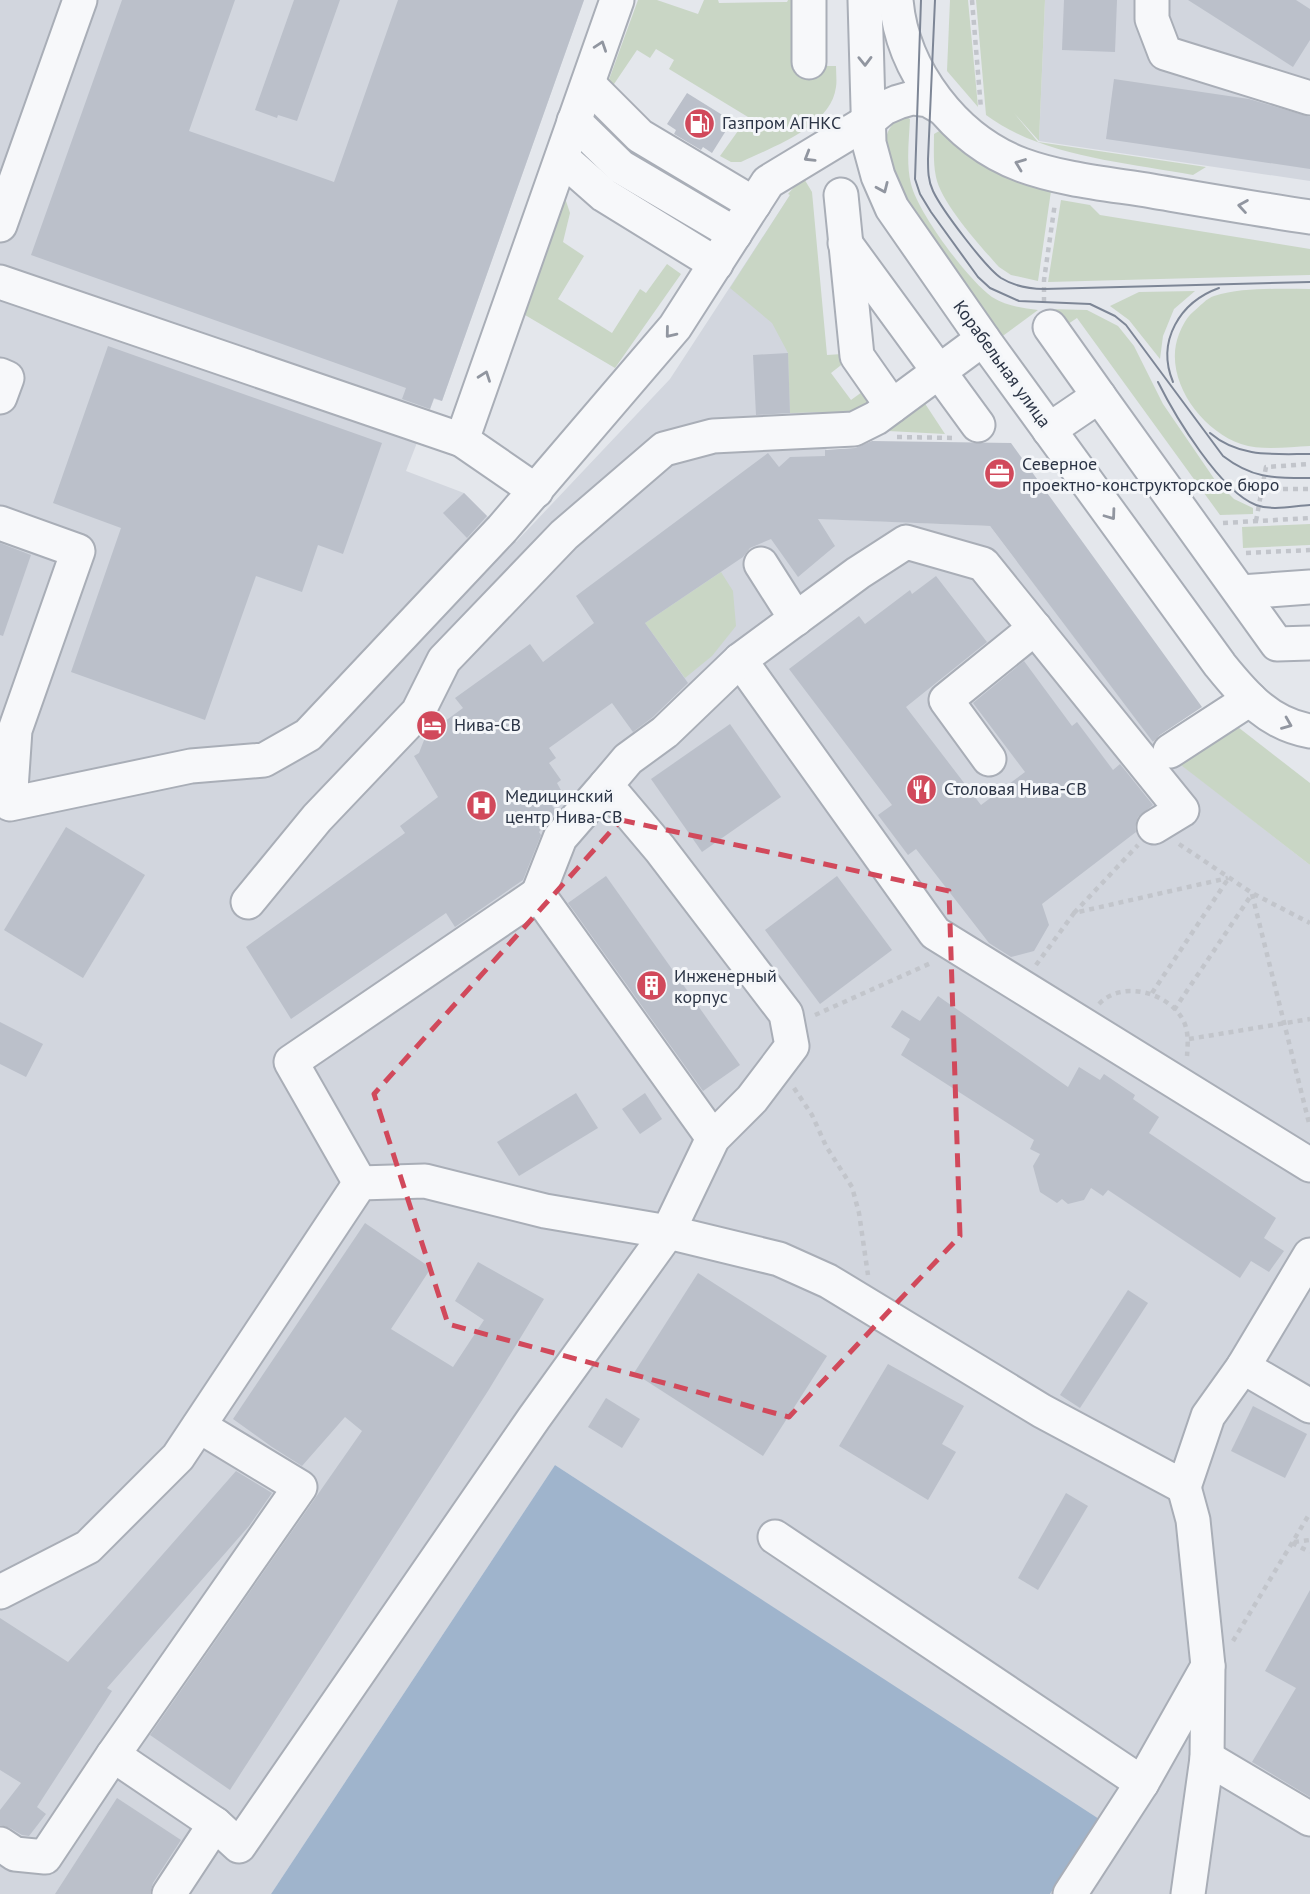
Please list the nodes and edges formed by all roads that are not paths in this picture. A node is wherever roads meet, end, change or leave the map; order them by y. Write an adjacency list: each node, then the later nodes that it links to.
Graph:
1 (79, 0): 14 (street)
2 (617, 0): 11 (street, one-way to 2)
3 (809, 0): 7 (street)
4 (864, 0): 10 (street, Корабельная улица, one-way to 10)
5 (896, 0): 9 (street)
6 (1152, 0): 8 (street)
7 (809, 62)
8 (1310, 99)
9 (942, 108): 10 (street); 13 (street, one-way to 9)
10 (867, 122): 15 (street, one-way to 15); 19 (street, Корабельная улица, one-way to 19)
11 (571, 131): 15 (street); 15 (street); 27 (street, one-way to 11)
12 (841, 195): 16 (street)
13 (1310, 217)
14 (0, 225)
15 (730, 241): 28 (street, one-way to 28)
16 (845, 243): 20 (street); 24 (street)
17 (0, 282): 27 (street)
18 (1047, 318): 22 (street)
19 (983, 339): 20 (street); 25 (street, Корабельная улица)
20 (939, 371): 24 (street); 26 (street)
21 (0, 375): 23 (street)
22 (1099, 396): 25 (street); 32 (street)
23 (0, 397)
24 (880, 414): 45 (street)
25 (1049, 430): 37 (street, Корабельная улица, one-way to 37)
26 (972, 432)
27 (462, 440): 28 (street)
28 (536, 491): 42 (street)
29 (0, 523): 42 (street)
30 (761, 564): 33 (street)
31 (1310, 587): 32 (street)
32 (1241, 593): 35 (street)
33 (796, 619): 34 (street); 36 (street)
34 (1035, 628): 40 (street); 43 (street)
35 (1310, 643)
36 (740, 660): 41 (street); 47 (street)
37 (1250, 699): 38 (street, Корабельная улица, one-way to 38); 39 (street)
38 (1310, 731)
39 (1170, 751)
40 (989, 759)
41 (606, 785): 44 (street); 46 (street)
42 (5, 812)
43 (1154, 827)
44 (538, 894): 46 (street); 48 (street)
45 (248, 902)
46 (713, 1138): 49 (street)
47 (1310, 1165)
48 (360, 1183): 49 (street); 53 (street)
49 (668, 1232): 54 (street); 62 (street)
50 (1310, 1255): 51 (street)
51 (1243, 1367): 52 (street); 54 (street)
52 (1310, 1406)
53 (199, 1426): 56 (street); 58 (street)
54 (1184, 1487): 57 (street)
55 (775, 1537): 60 (street)
56 (0, 1592)
57 (1207, 1675): 59 (street); 60 (street)
58 (113, 1755): 62 (street); 63 (street)
59 (1207, 1758): 61 (street); 66 (street)
60 (1142, 1783): 65 (street)
61 (1310, 1819)
62 (215, 1824): 64 (street)
63 (0, 1844)
64 (169, 1894)
65 (1070, 1894)
66 (1188, 1894)

